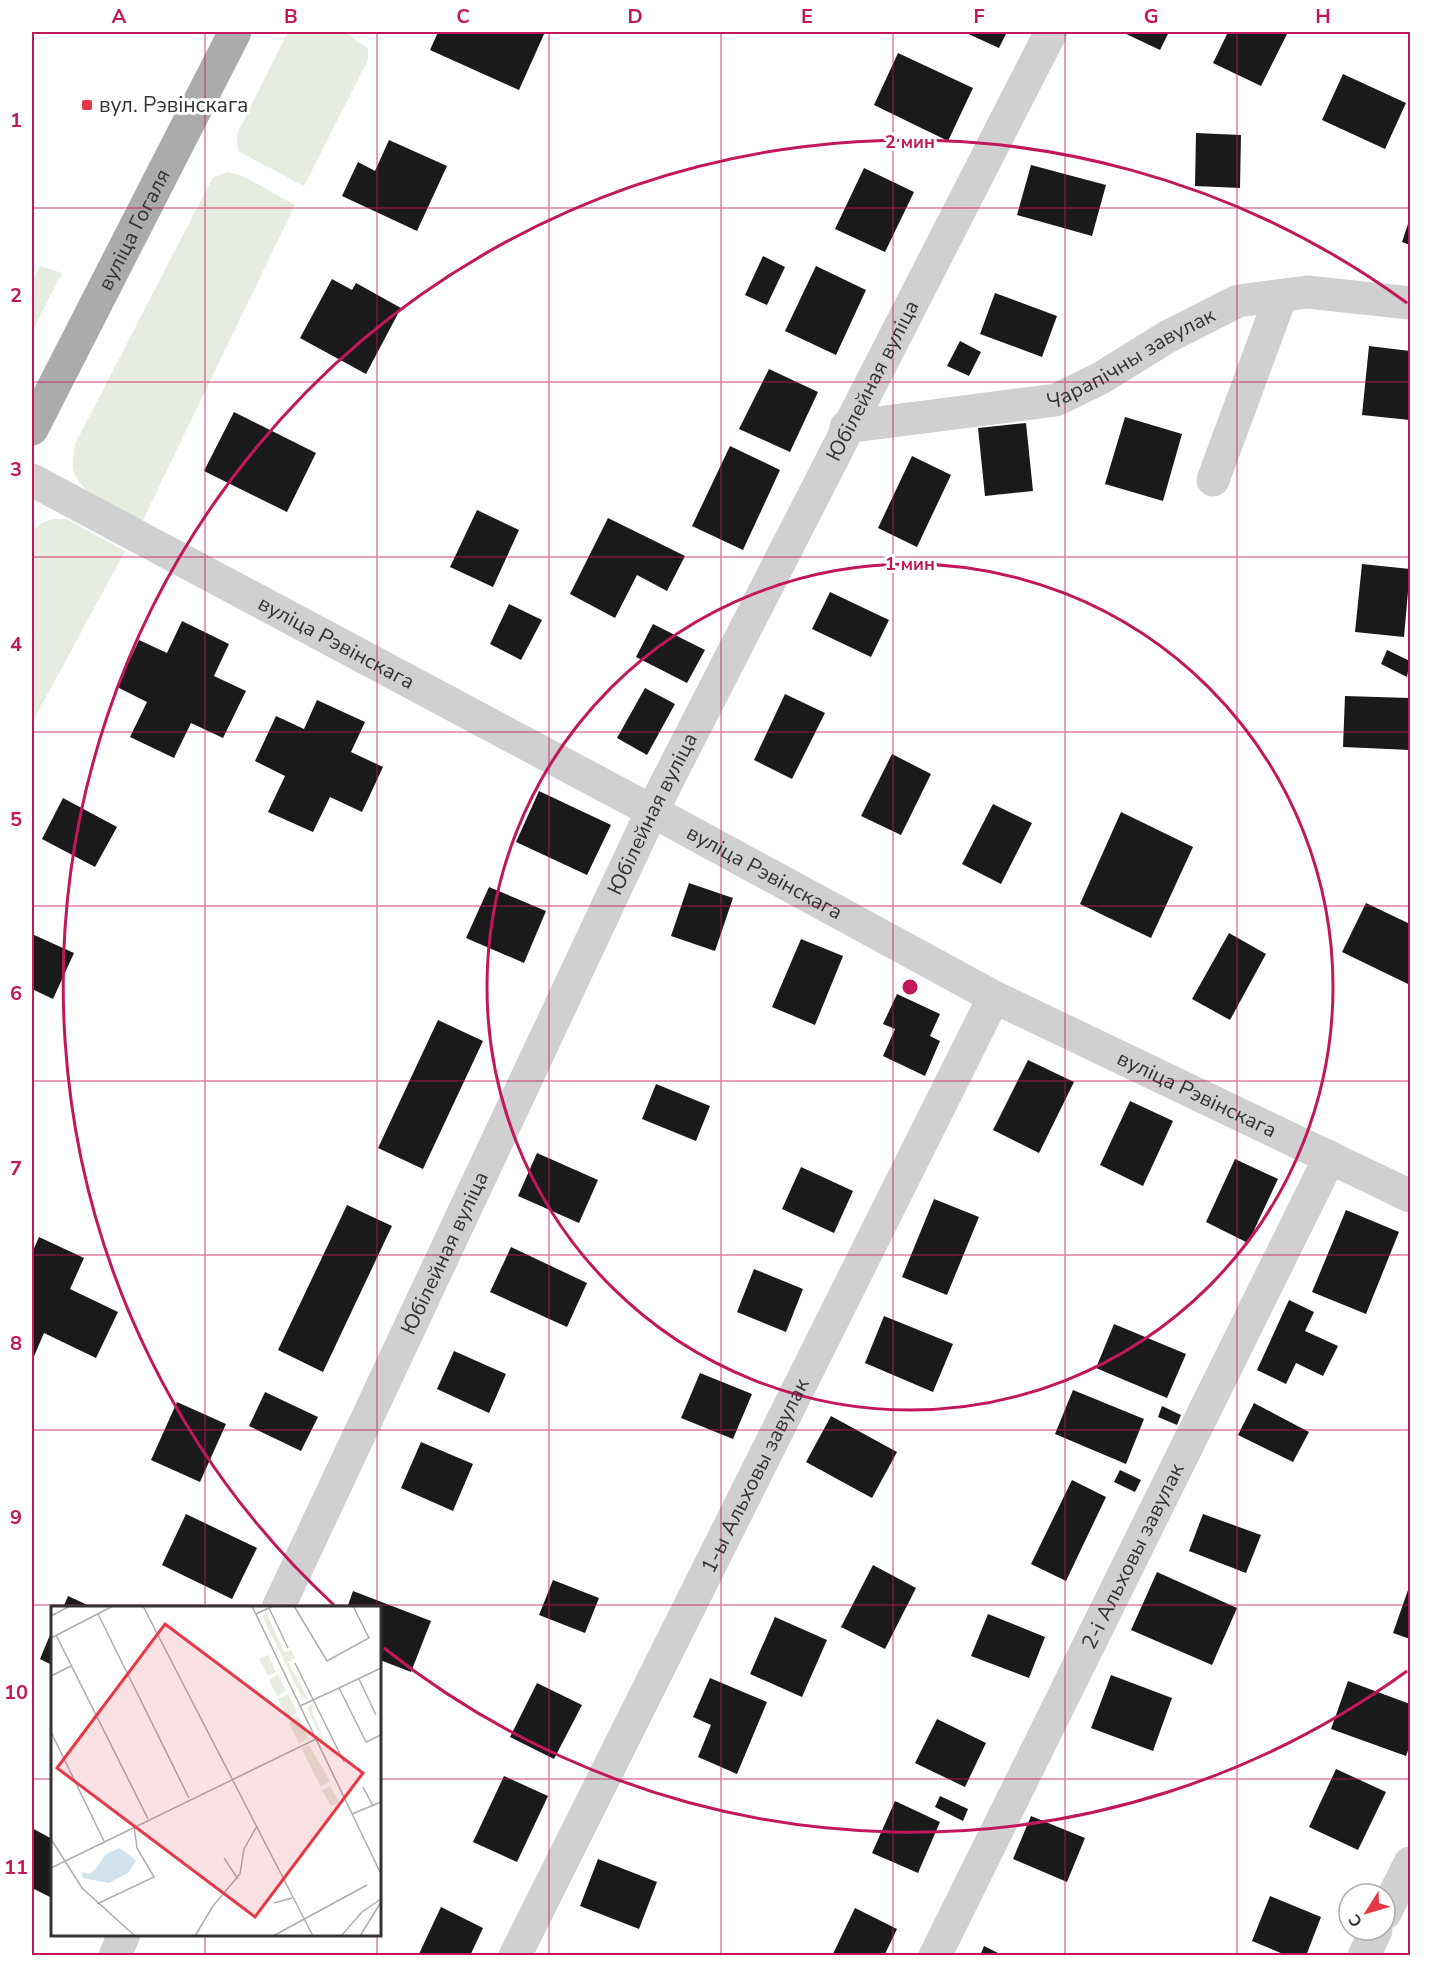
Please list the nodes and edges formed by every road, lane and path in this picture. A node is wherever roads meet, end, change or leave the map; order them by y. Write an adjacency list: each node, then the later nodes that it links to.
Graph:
1 (235, 32): 6 (main road, вуліца Гогаля)
2 (1051, 32): 5 (street, Юбілейная вуліца)
3 (1281, 296): 4 (street, Чарапічны завулак); 5 (street, Чарапічны завулак); 8 (street)
4 (1410, 303)
5 (846, 427): 9 (street, Юбілейная вуліца)
6 (32, 429)
7 (32, 480): 9 (street, вуліца Рэвінскага)
8 (1213, 480)
9 (652, 811): 10 (street, вуліца Рэвінскага); 13 (street, Юбілейная вуліца)
10 (994, 997): 11 (street, вуліца Рэвінскага); 19 (street, 1-ы Альховы завулак)
11 (1330, 1157): 12 (street, вуліца Рэвінскага); 20 (street, 2-і Альховы завулак)
12 (1410, 1196)
13 (279, 1606)
14 (1410, 1863): 15 (street)
15 (1397, 1889)
16 (124, 1936): 18 (street)
17 (1371, 1942): 21 (street)
18 (114, 1956)
19 (515, 1956)
20 (935, 1956)
21 (1364, 1956)

